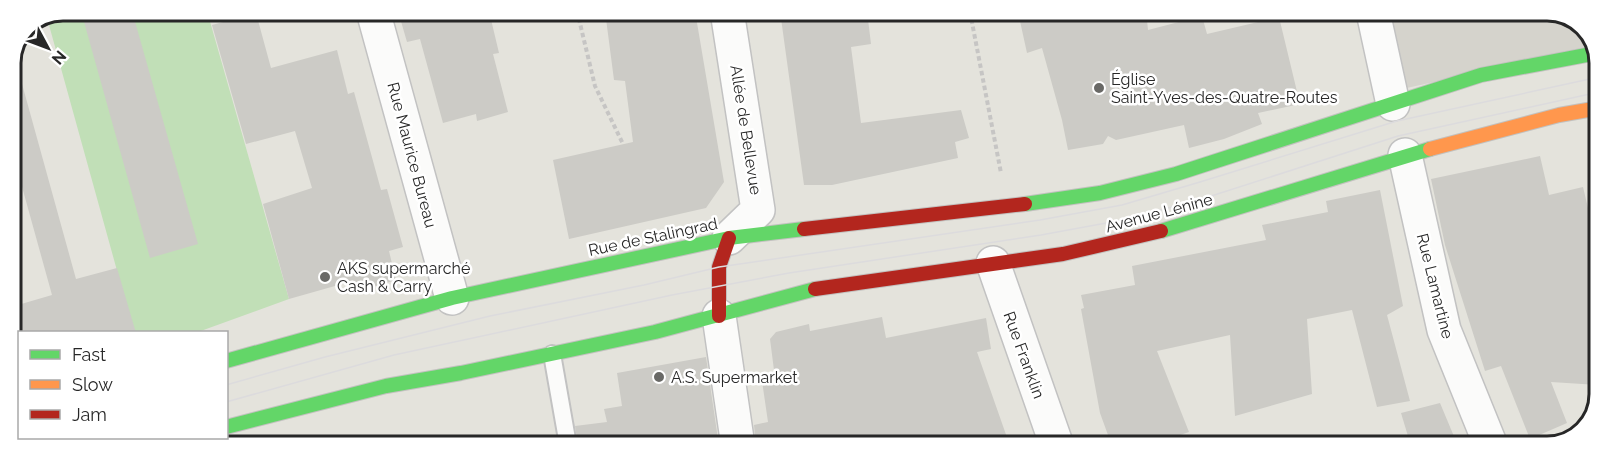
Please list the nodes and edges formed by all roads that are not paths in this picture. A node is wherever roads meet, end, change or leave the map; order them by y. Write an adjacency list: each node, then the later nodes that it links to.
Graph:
1 (376, 21): 10 (street, Rue Maurice Bureau)
2 (729, 21): 8 (street, Allée de Bellevue)
3 (1375, 21): 5 (street)
4 (1588, 55): 5 (main road, Avenue Lénine)
5 (1393, 104): 8 (main road, Avenue Lénine)
6 (1589, 110): 7 (main road, Avenue Lénine)
7 (1406, 155): 9 (main road, Avenue Lénine); 18 (street, Rue Lamartine)
8 (729, 238): 10 (main road, Rue de Stalingrad); 11 (main road, Rue de Stalingrad)
9 (993, 263): 11 (main road, Avenue Lénine); 17 (street, Rue Franklin)
10 (452, 298): 13 (main road, Rue de Stalingrad)
11 (719, 316): 12 (main road); 16 (street)
12 (552, 354): 14 (main road); 15 (lane)
13 (228, 360)
14 (228, 426)
15 (566, 436)
16 (737, 436)
17 (1054, 436)
18 (1487, 436)

